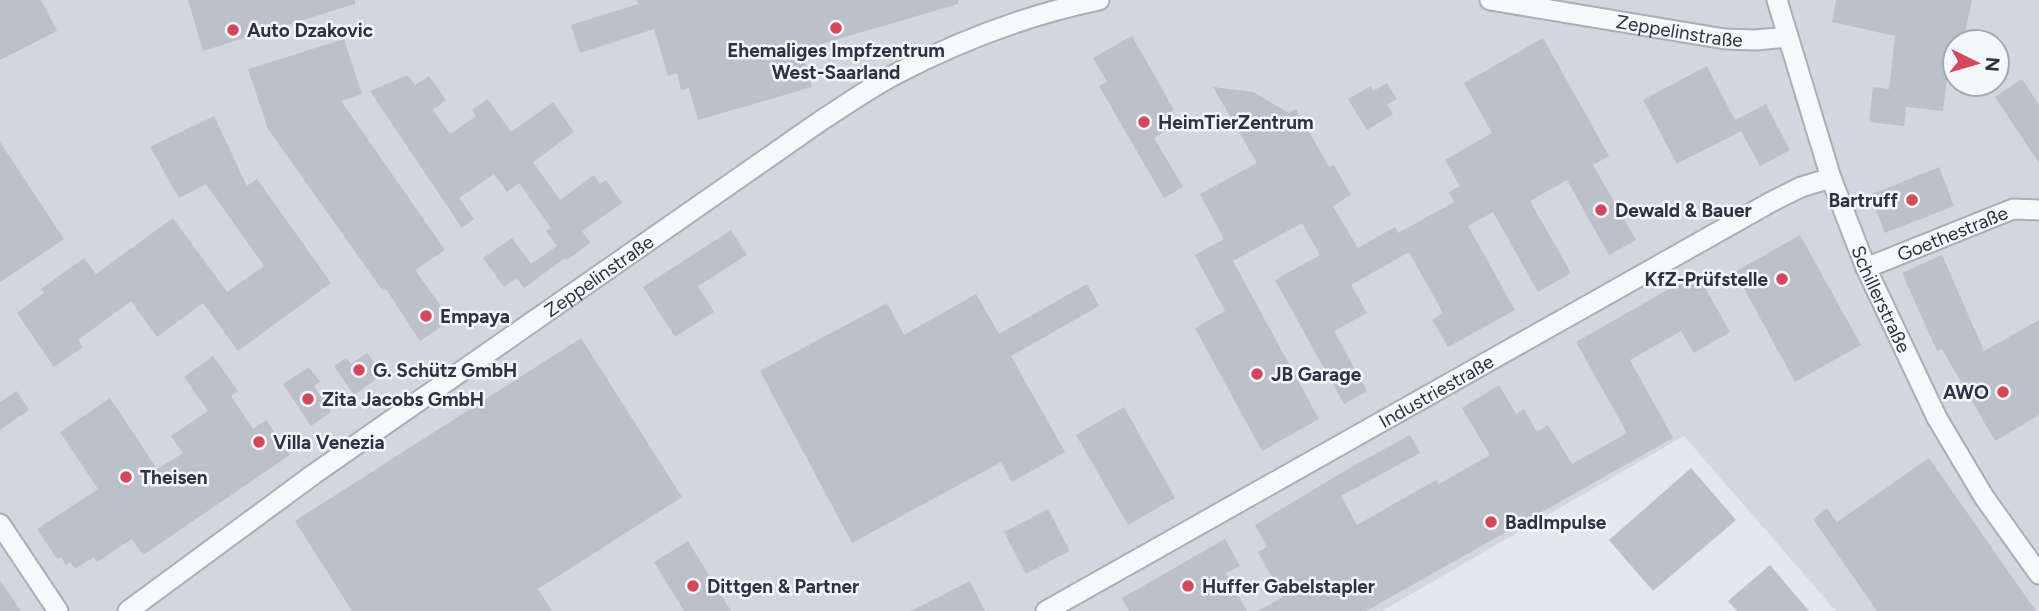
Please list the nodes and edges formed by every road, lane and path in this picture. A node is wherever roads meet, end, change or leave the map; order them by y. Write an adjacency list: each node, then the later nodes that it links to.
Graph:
1 (1099, 0): 11 (street, Zeppelinstraße)
2 (1490, 0): 4 (street, Zeppelinstraße)
3 (1777, 0): 4 (street, Schillerstraße)
4 (1787, 37): 5 (street, Schillerstraße)
5 (1831, 178): 7 (street, Schillerstraße); 12 (street, Industriestraße)
6 (2039, 210): 7 (street, Goethestraße)
7 (1866, 268): 9 (street, Schillerstraße)
8 (0, 524): 10 (street)
9 (2039, 574)
10 (58, 611)
11 (128, 611)
12 (1046, 611)

